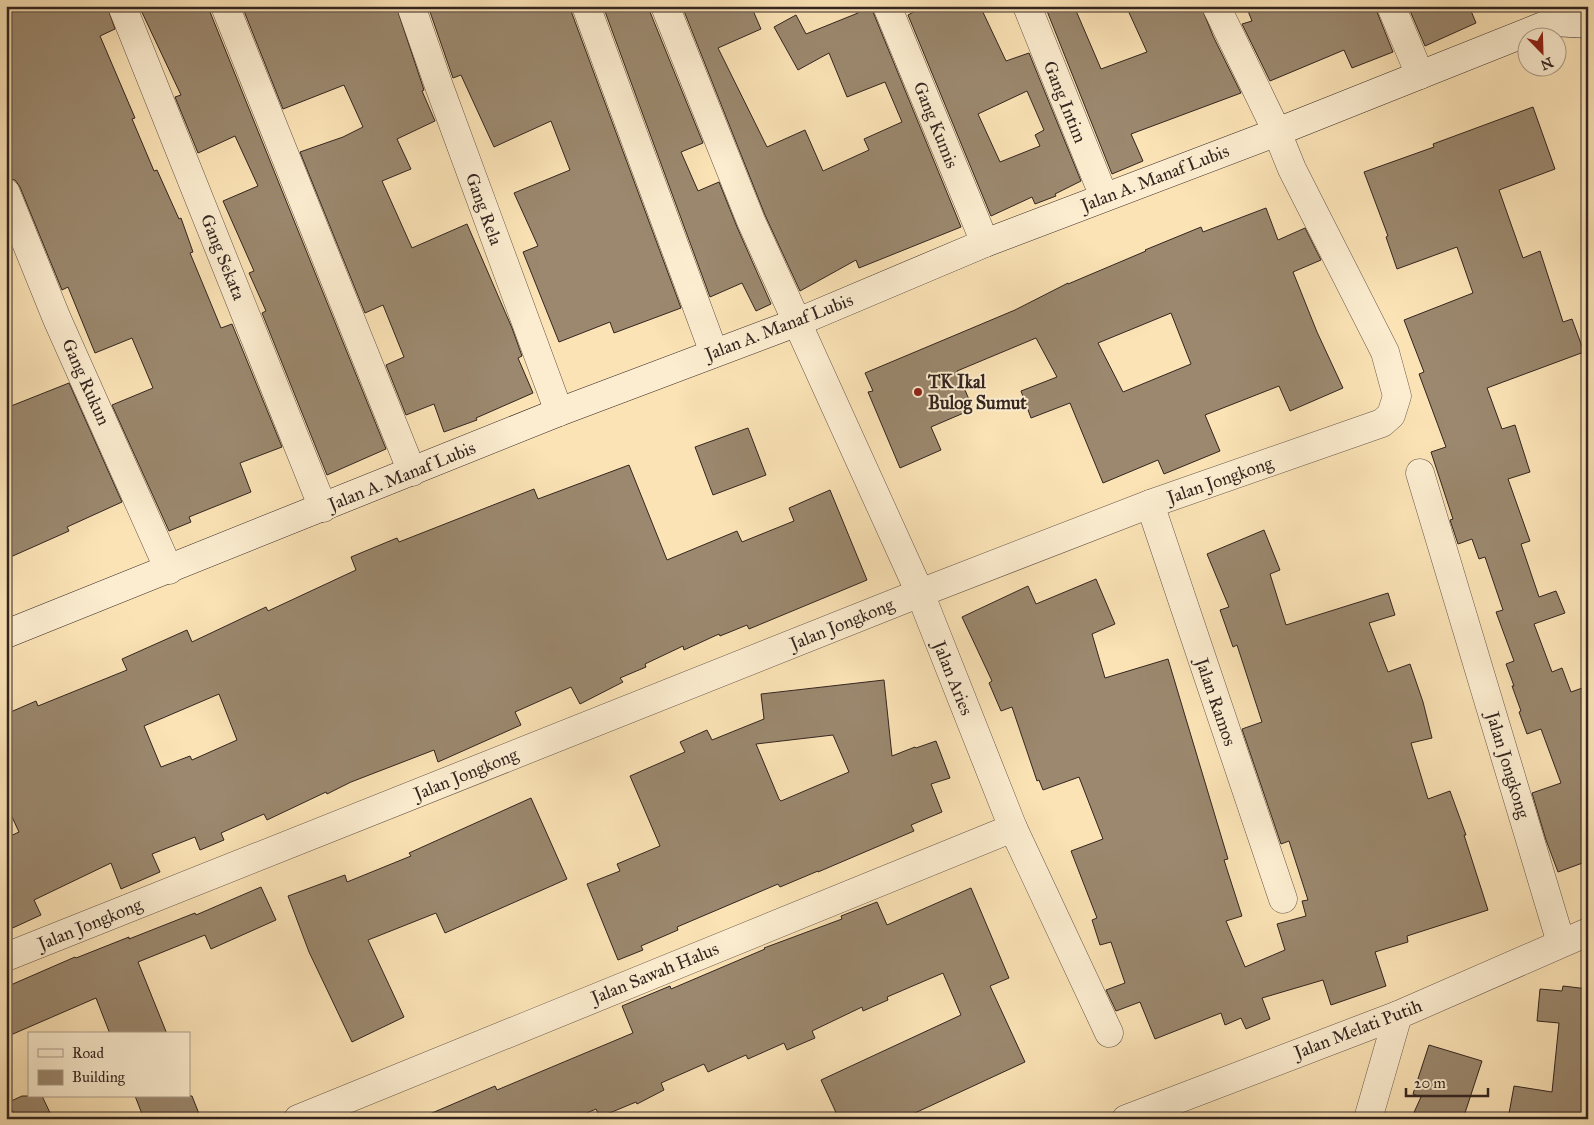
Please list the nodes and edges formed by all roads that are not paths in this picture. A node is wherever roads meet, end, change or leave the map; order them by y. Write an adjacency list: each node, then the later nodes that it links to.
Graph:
1 (122, 6): 23 (street, Gang Sekata)
2 (225, 6): 20 (street)
3 (411, 6): 19 (street, Gang Rela)
4 (586, 6): 18 (street)
5 (666, 6): 17 (street, Jalan Aries)
6 (887, 6): 16 (street, Gang Kumis)
7 (1027, 6): 15 (street, Gang Intim)
8 (1216, 6): 13 (street, Jalan Jongkong)
9 (1391, 6): 12 (street)
10 (1563, 14): 11 (street, Jalan A. Manaf Lubis); 12 (street, Jalan A. Manaf Lubis)
11 (1588, 24)
12 (1420, 75): 13 (street, Jalan A. Manaf Lubis)
13 (1276, 132): 15 (street, Jalan A. Manaf Lubis); 22 (street, Jalan Jongkong)
14 (6, 193): 24 (street, Gang Rukun)
15 (1104, 197): 16 (street, Jalan A. Manaf Lubis)
16 (985, 243): 17 (street, Jalan A. Manaf Lubis)
17 (798, 322): 18 (street, Jalan A. Manaf Lubis); 25 (street, Jalan Aries)
18 (714, 352): 19 (street, Jalan A. Manaf Lubis)
19 (559, 412): 20 (street, Jalan A. Manaf Lubis)
20 (412, 472): 23 (street, Jalan A. Manaf Lubis)
21 (1420, 473): 30 (street, Jalan Jongkong)
22 (1150, 504): 25 (street, Jalan Jongkong); 28 (street, Jalan Ramos)
23 (323, 508): 24 (street, Jalan A. Manaf Lubis)
24 (169, 570): 26 (street, Jalan A. Manaf Lubis)
25 (920, 593): 27 (street, Jalan Aries); 31 (street, Jalan Jongkong)
26 (6, 634)
27 (1013, 828): 33 (street, Jalan Aries); 34 (street, Jalan Sawah Halus)
28 (1282, 899)
29 (1588, 932): 30 (street, Jalan Melati Putih)
30 (1561, 943): 32 (street, Jalan Melati Putih)
31 (6, 957)
32 (1398, 1015): 35 (street, Jalan Melati Putih); 36 (street)
33 (1108, 1034)
34 (298, 1119)
35 (1126, 1119)
36 (1368, 1119)

